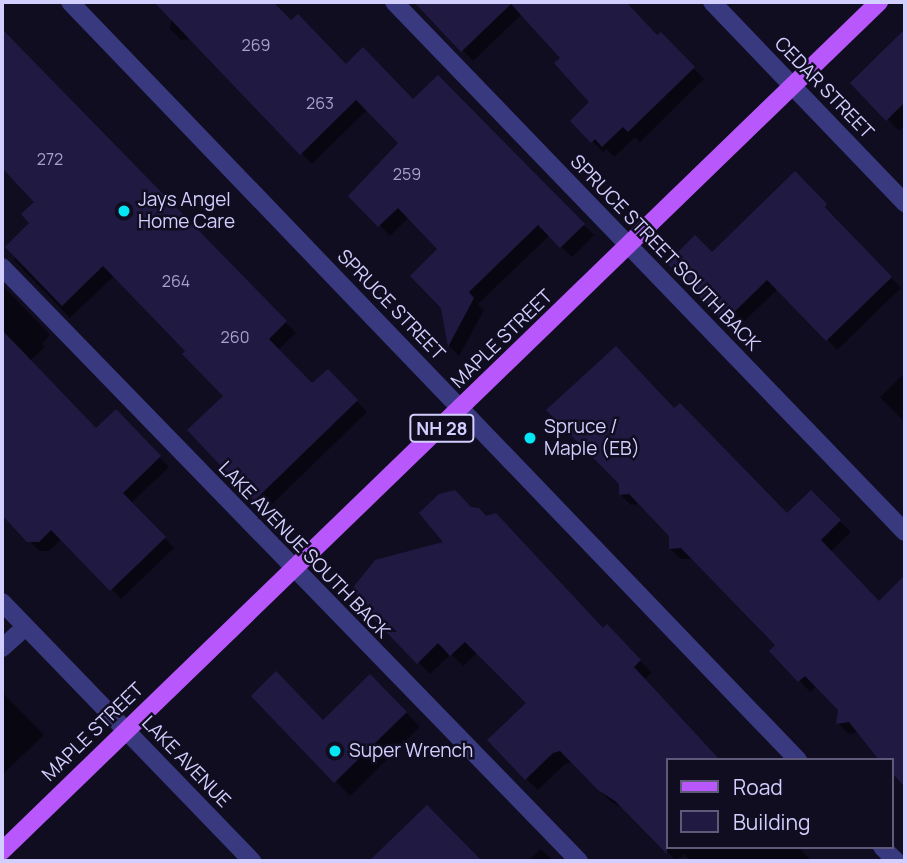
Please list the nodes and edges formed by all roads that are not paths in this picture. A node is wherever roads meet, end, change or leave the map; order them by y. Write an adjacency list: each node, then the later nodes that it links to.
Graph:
1 (70, 2): 9 (street, SPRUCE STREET)
2 (394, 2): 7 (street, SPRUCE STREET SOUTH BACK)
3 (712, 2): 5 (street, CEDAR STREET)
4 (879, 2): 5 (main road, MAPLE STREET / NH 28)
5 (792, 86): 6 (street, CEDAR STREET); 7 (main road, MAPLE STREET / NH 28)
6 (905, 203)
7 (628, 246): 9 (main road, MAPLE STREET / NH 28); 10 (street, SPRUCE STREET SOUTH BACK)
8 (2, 267): 11 (street, LAKE AVENUE SOUTH BACK)
9 (462, 408): 11 (main road, MAPLE STREET / NH 28); 16 (street, SPRUCE STREET)
10 (905, 532)
11 (293, 569): 15 (main road, MAPLE STREET / NH 28); 19 (street, LAKE AVENUE SOUTH BACK)
12 (2, 602): 13 (street, LAKE AVENUE)
13 (26, 626): 14 (street); 15 (street, LAKE AVENUE)
14 (2, 648)
15 (125, 730): 17 (main road, MAPLE STREET / NH 28); 18 (street, LAKE AVENUE)
16 (796, 758)
17 (2, 851)
18 (252, 861)
19 (579, 861)

